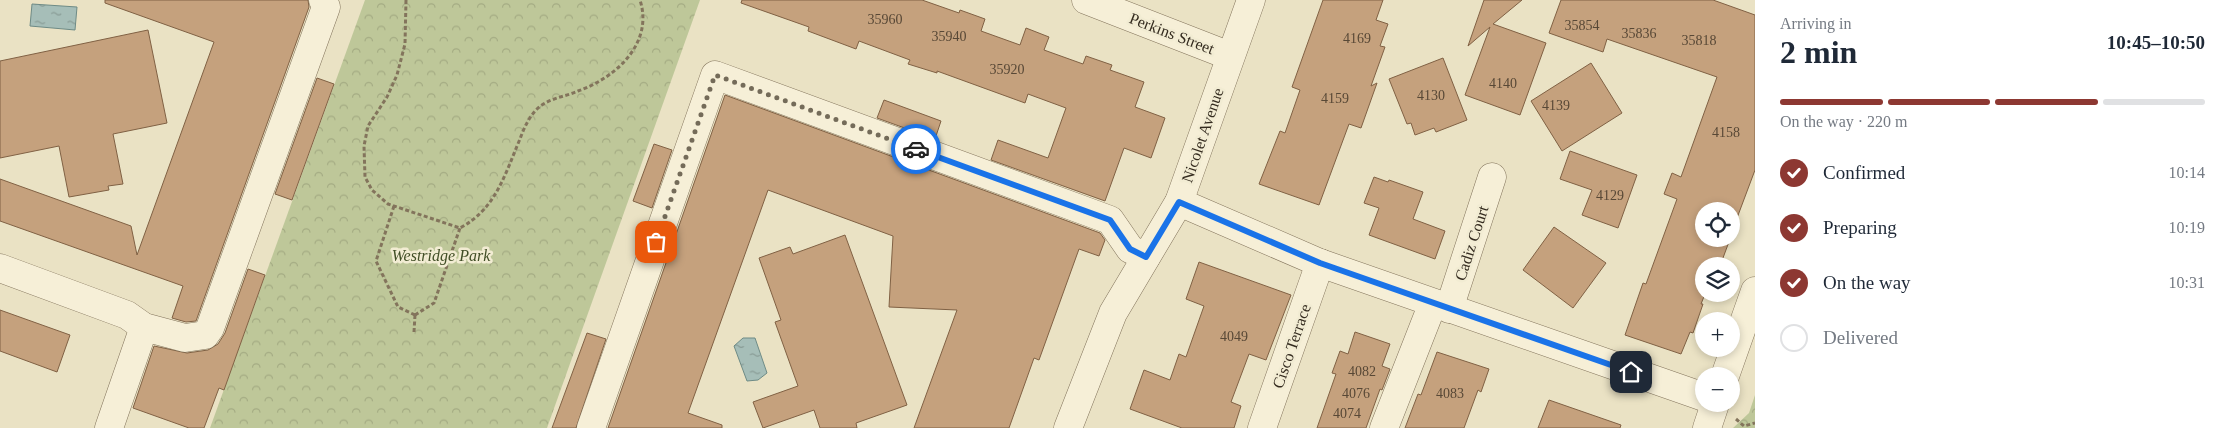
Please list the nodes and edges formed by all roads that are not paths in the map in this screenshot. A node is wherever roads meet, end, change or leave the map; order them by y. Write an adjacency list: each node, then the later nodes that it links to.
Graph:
1 (324, 0): 12 (street)
2 (1086, 0): 4 (street, Perkins Street)
3 (1251, 0): 4 (street, Nicolet Avenue)
4 (1230, 56): 6 (street, Nicolet Avenue)
5 (1492, 177): 11 (street, Cadiz Court)
6 (1179, 202): 7 (street, Nicolet Avenue); 8 (street)
7 (1146, 257): 17 (street); 18 (street, Nicolet Avenue)
8 (1320, 263): 11 (street); 19 (street, Cisco Terrace)
9 (0, 268): 12 (street)
10 (1755, 291): 13 (street)
11 (1441, 306): 14 (street); 20 (street, Cadiz Court)
12 (144, 328): 16 (street)
13 (1728, 367)
14 (1695, 394)
15 (1712, 412): 21 (street)
16 (109, 428)
17 (591, 428)
18 (1068, 428)
19 (1262, 428)
20 (1384, 428)
21 (1707, 428)

